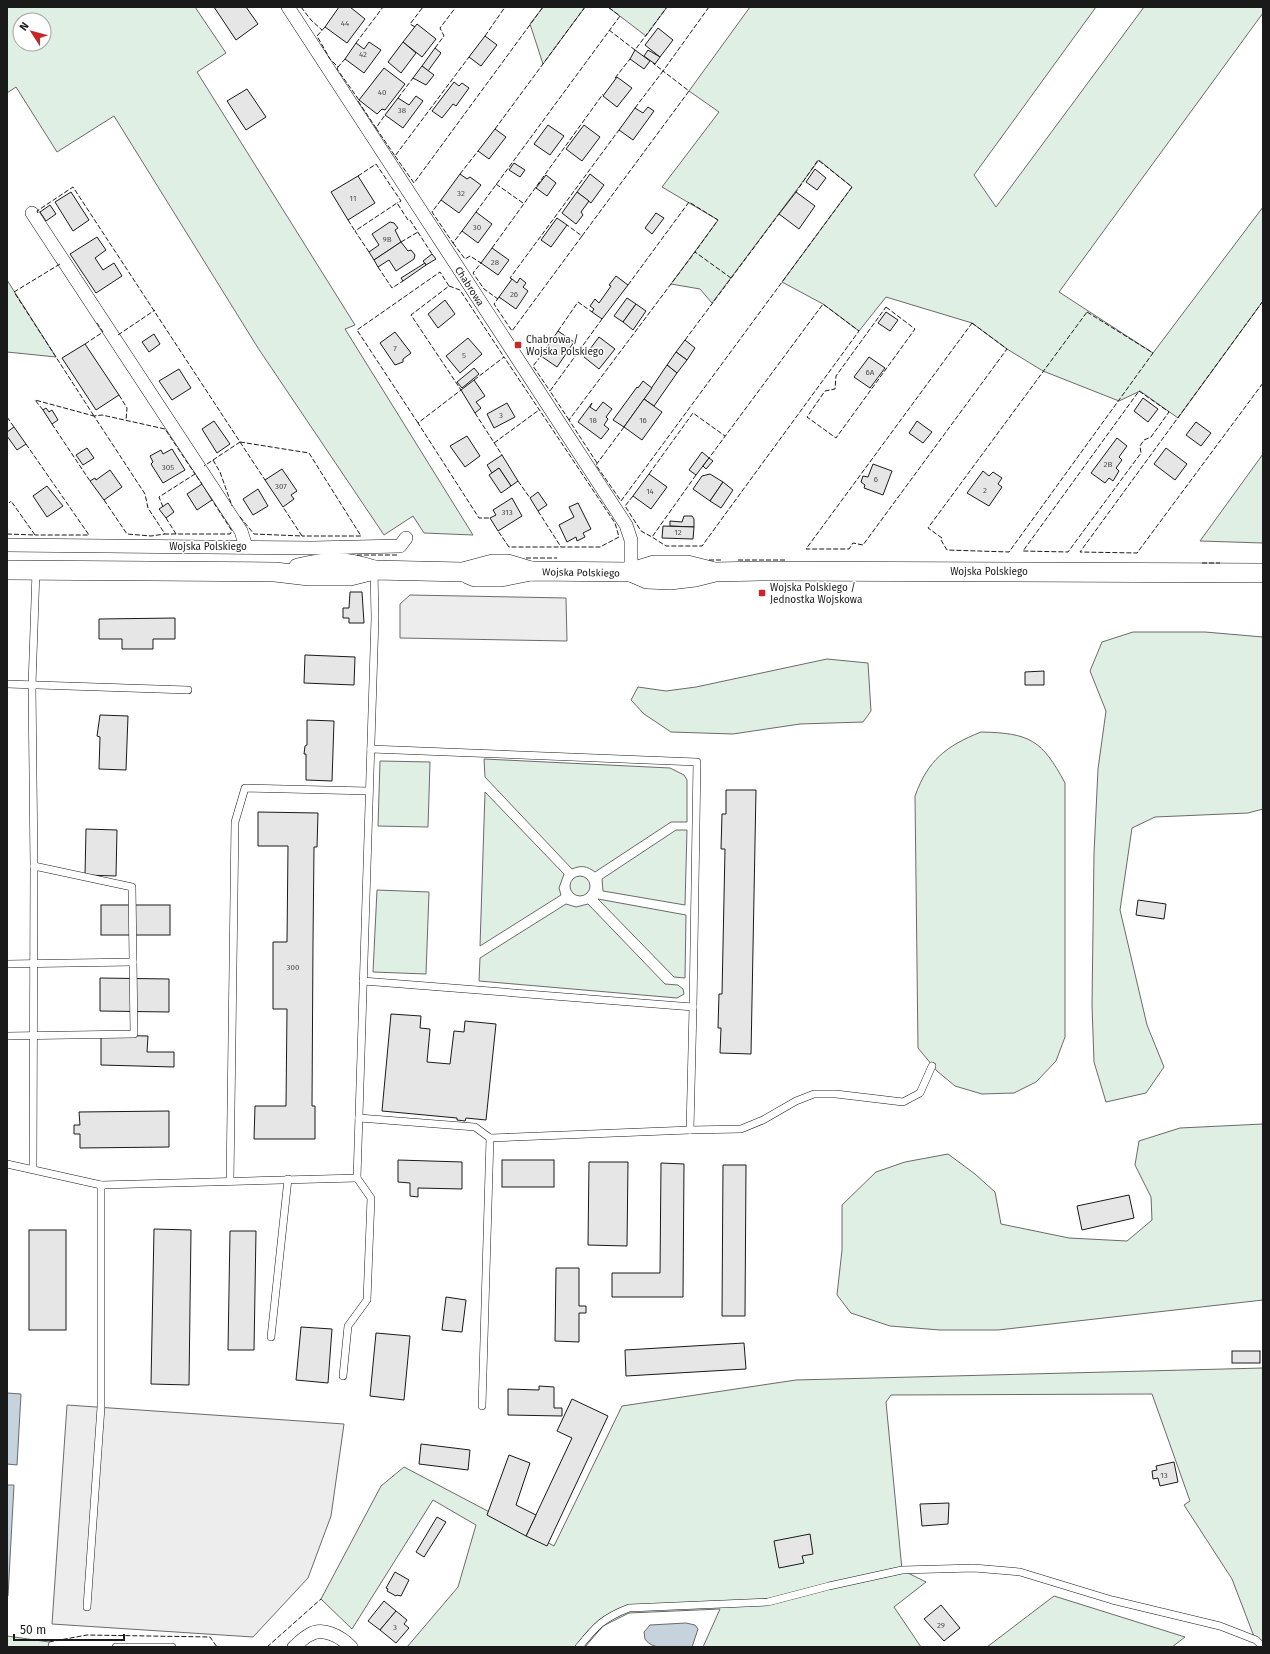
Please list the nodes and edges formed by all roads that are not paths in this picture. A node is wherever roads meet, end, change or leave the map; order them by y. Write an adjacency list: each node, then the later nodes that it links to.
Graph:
1 (288, 7): 9 (street, Chabrowa)
2 (32, 214): 5 (street)
3 (406, 538): 5 (street, Wojska Polskiego)
4 (7, 545): 5 (street, Wojska Polskiego)
5 (246, 546)
6 (7, 570): 7 (main road, Wojska Polskiego)
7 (36, 570): 8 (main road, Wojska Polskiego); 12 (lane)
8 (374, 570): 9 (main road, Wojska Polskiego); 14 (lane)
9 (631, 572): 10 (main road, Wojska Polskiego)
10 (1263, 573)
11 (7, 684): 12 (lane)
12 (32, 685): 13 (lane); 16 (lane)
13 (188, 690)
14 (371, 749): 15 (lane); 21 (lane)
15 (369, 791): 20 (lane); 32 (lane)
16 (34, 866): 17 (lane); 19 (lane)
17 (133, 962): 19 (lane); 23 (lane)
18 (7, 964): 19 (lane)
19 (34, 964): 23 (lane)
20 (364, 981): 21 (lane); 25 (lane)
21 (693, 1007): 26 (lane)
22 (7, 1036): 23 (lane)
23 (33, 1036): 29 (lane)
24 (932, 1066): 26 (lane)
25 (359, 1118): 27 (lane); 30 (lane)
26 (690, 1130): 27 (lane)
27 (490, 1138): 36 (lane)
28 (7, 1164): 29 (lane)
29 (33, 1170): 33 (lane)
30 (357, 1178): 31 (lane); 35 (lane)
31 (288, 1180): 32 (lane); 34 (lane)
32 (230, 1181): 33 (lane)
33 (101, 1185): 37 (lane)
34 (270, 1337)
35 (343, 1376)
36 (482, 1406)
37 (87, 1608)
38 (116, 1647): 39 (lane)
39 (172, 1647)
40 (294, 1647): 41 (street)
41 (351, 1647)
42 (579, 1647): 43 (lane)
43 (1263, 1647)

